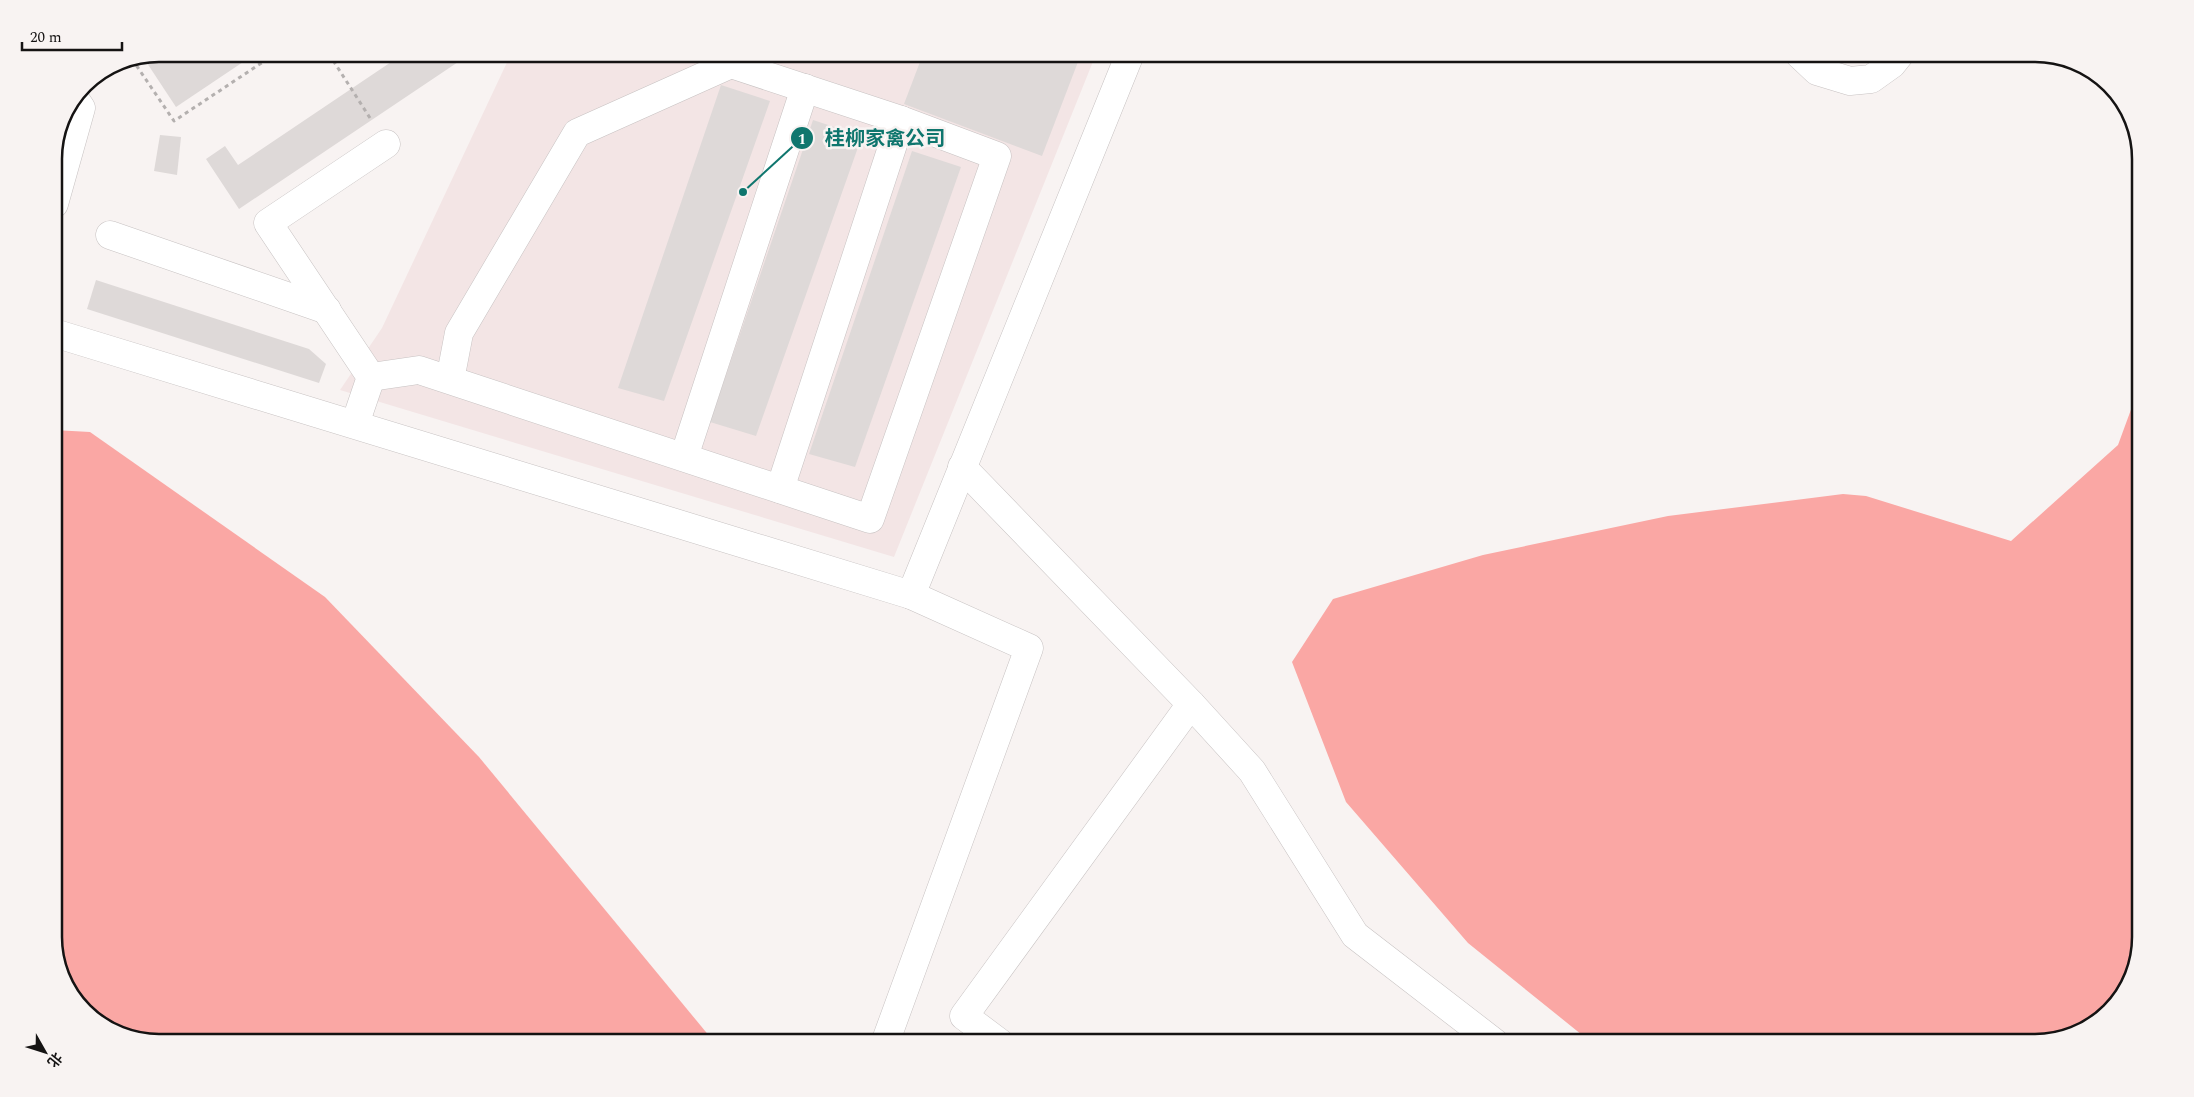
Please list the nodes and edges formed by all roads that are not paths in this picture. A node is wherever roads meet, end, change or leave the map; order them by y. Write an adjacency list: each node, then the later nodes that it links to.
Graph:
1 (1127, 62): 16 (street)
2 (1808, 62): 3 (street)
3 (1894, 62)
4 (805, 88): 6 (street); 13 (street); 15 (street)
5 (80, 105): 8 (street)
6 (901, 120): 17 (street); 17 (street)
7 (386, 144): 10 (street)
8 (63, 173)
9 (110, 235): 10 (street)
10 (326, 310): 12 (street)
11 (63, 335): 14 (street)
12 (371, 377): 13 (street); 14 (street)
13 (450, 380): 15 (street)
14 (355, 424): 18 (street)
15 (684, 458): 17 (street)
16 (962, 467): 18 (street); 19 (street)
17 (780, 489)
18 (911, 595): 20 (street)
19 (1191, 704): 21 (street); 22 (street)
20 (888, 1034)
21 (988, 1034)
22 (1483, 1034)

